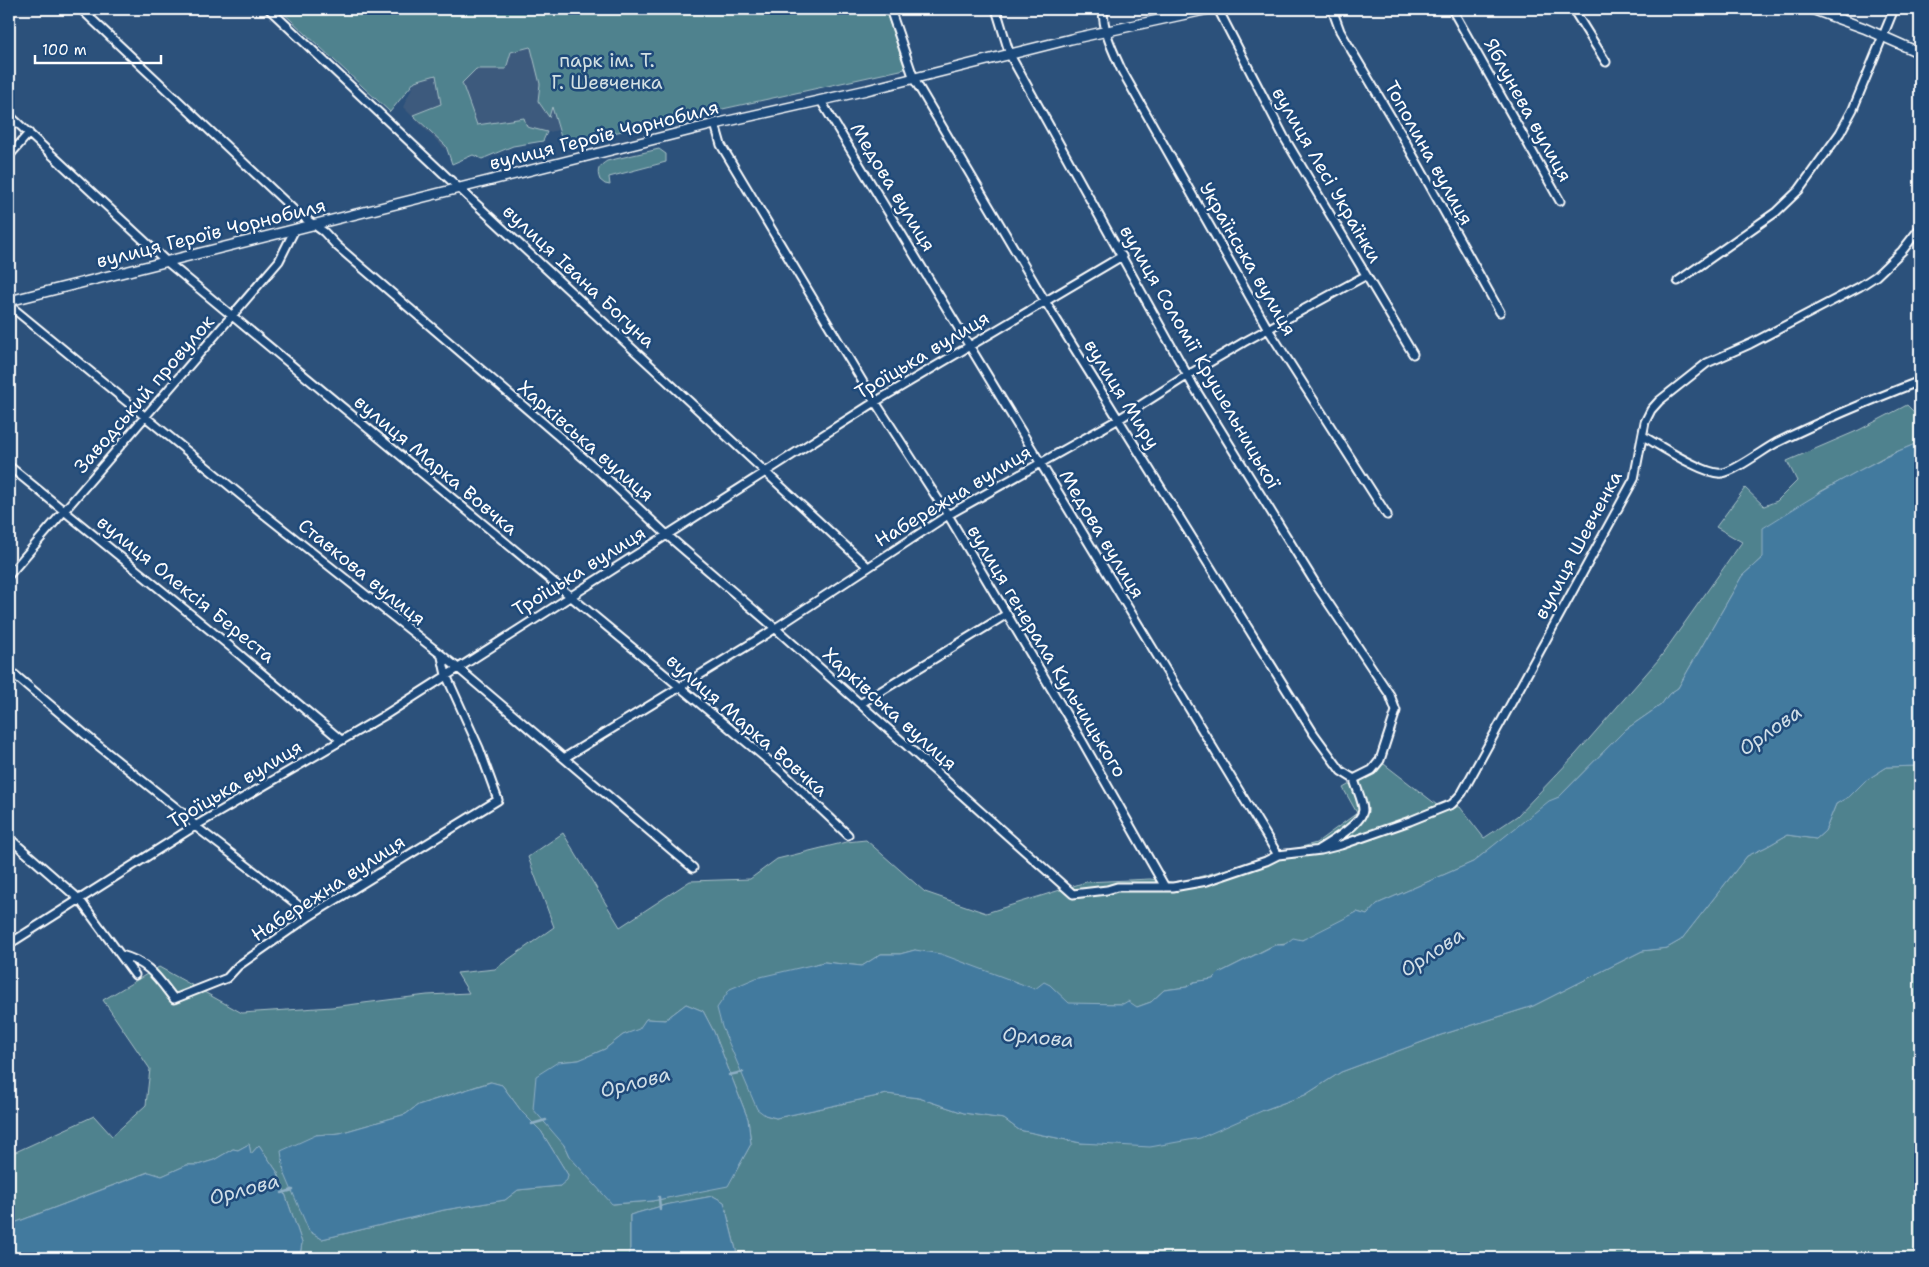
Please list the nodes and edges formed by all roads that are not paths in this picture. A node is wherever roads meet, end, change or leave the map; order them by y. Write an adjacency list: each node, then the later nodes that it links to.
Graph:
1 (81, 9): 26 (street, Харківська вулиця)
2 (270, 9): 24 (street, вулиця Івана Богуна)
3 (890, 9): 18 (street, вулиця Миру)
4 (996, 9): 16 (street, вулиця Соломії Крушельницької)
5 (1104, 9): 13 (street, Українська вулиця)
6 (1205, 9): 13 (street, вулиця Героїв Чорнобиля)
7 (1218, 9): 31 (street, вулиця Лесі Українки)
8 (1332, 9): 35 (street, Тополина вулиця)
9 (1452, 9): 25 (street, Яблунева вулиця)
10 (1573, 9): 17 (street)
11 (1812, 9): 14 (street)
12 (1894, 9): 14 (street)
13 (1105, 32): 16 (street, вулиця Героїв Чорнобиля); 37 (street, Українська вулиця)
14 (1882, 36): 15 (street); 32 (street)
15 (1920, 52)
16 (1010, 55): 18 (street, вулиця Героїв Чорнобиля); 29 (street, вулиця Соломії Крушельницької)
17 (1606, 62)
18 (914, 79): 19 (street, вулиця Героїв Чорнобиля); 33 (street, вулиця Миру)
19 (821, 101): 21 (street, вулиця Героїв Чорнобиля); 38 (street, Медова вулиця)
20 (9, 114): 22 (street, вулиця Марка Вовчка)
21 (715, 124): 24 (street, вулиця Героїв Чорнобиля); 42 (street, вулиця генерала Кульчицького)
22 (29, 133): 23 (street); 30 (street, вулиця Марка Вовчка)
23 (9, 156)
24 (460, 188): 26 (street, вулиця Героїв Чорнобиля); 48 (street, вулиця Івана Богуна)
25 (1560, 201)
26 (313, 224): 28 (street, вулиця Героїв Чорнобиля); 52 (street, Харківська вулиця)
27 (1920, 228): 45 (street, вулиця Шевченка)
28 (295, 229): 30 (street, вулиця Героїв Чорнобиля); 36 (street, Заводський провулок)
29 (1122, 256): 33 (street, Троїцька вулиця); 40 (street, вулиця Соломії Крушельницької)
30 (166, 261): 34 (street, вулиця Героїв Чорнобиля); 36 (street, вулиця Марка Вовчка)
31 (1365, 276): 37 (street, Набережна вулиця); 39 (street, вулиця Лесі Українки)
32 (1678, 281)
33 (1045, 301): 38 (street, Троїцька вулиця); 44 (street, вулиця Миру)
34 (9, 303): 43 (street, Ставкова вулиця)
35 (1500, 312)
36 (232, 316): 43 (street, Заводський провулок); 55 (street, вулиця Марка Вовчка)
37 (1268, 329): 40 (street, Набережна вулиця); 51 (street, Українська вулиця)
38 (970, 345): 42 (street, Троїцька вулиця); 46 (street, Медова вулиця)
39 (1413, 354)
40 (1188, 375): 44 (street, Набережна вулиця); 66 (street, вулиця Соломії Крушельницької)
41 (1920, 381): 45 (street)
42 (875, 402): 48 (street, Троїцька вулиця); 50 (street, вулиця генерала Кульчицького)
43 (145, 416): 49 (street, Заводський провулок); 58 (street, Ставкова вулиця)
44 (1119, 419): 46 (street, Набережна вулиця); 66 (street, вулиця Миру)
45 (1643, 436): 70 (street, вулиця Шевченка)
46 (1039, 462): 50 (street, Набережна вулиця); 71 (street, Медова вулиця)
47 (9, 466): 49 (street, вулиця Олексія Береста)
48 (765, 472): 52 (street, Троїцька вулиця); 53 (street, вулиця Івана Богуна)
49 (64, 510): 54 (street, Заводський провулок); 64 (street, вулиця Олексія Береста)
50 (948, 515): 53 (street, Набережна вулиця); 56 (street, вулиця генерала Кульчицького)
51 (1387, 515)
52 (667, 535): 55 (street, Троїцька вулиця); 57 (street, Харківська вулиця)
53 (868, 567): 57 (street, Набережна вулиця)
54 (9, 574)
55 (569, 596): 59 (street, Троїцька вулиця); 62 (street, вулиця Марка Вовчка)
56 (1007, 614): 63 (street); 73 (street, вулиця генерала Кульчицького)
57 (775, 628): 62 (street, Набережна вулиця); 63 (street, Харківська вулиця)
58 (442, 657): 59 (street, Ставкова вулиця); 61 (street)
59 (458, 668): 61 (street, Троїцька вулиця); 65 (street, Ставкова вулиця)
60 (9, 670): 67 (street)
61 (446, 675): 64 (street, Троїцька вулиця); 75 (street, Набережна вулиця)
62 (679, 687): 65 (street, Набережна вулиця); 68 (street, вулиця Марка Вовчка)
63 (860, 704): 73 (street, Харківська вулиця)
64 (342, 740): 67 (street, Троїцька вулиця)
65 (564, 758): 72 (street, Ставкова вулиця)
66 (1354, 779): 70 (street)
67 (195, 826): 74 (street, Троїцька вулиця); 75 (street)
68 (848, 835)
69 (9, 838): 74 (street)
70 (1316, 851): 71 (street)
71 (1278, 855): 73 (street)
72 (693, 868)
73 (1165, 887)
74 (80, 900): 76 (street, Троїцька вулиця); 77 (street)
75 (311, 916): 77 (street, Набережна вулиця)
76 (9, 944)
77 (121, 954): 78 (street)
78 (135, 975)

